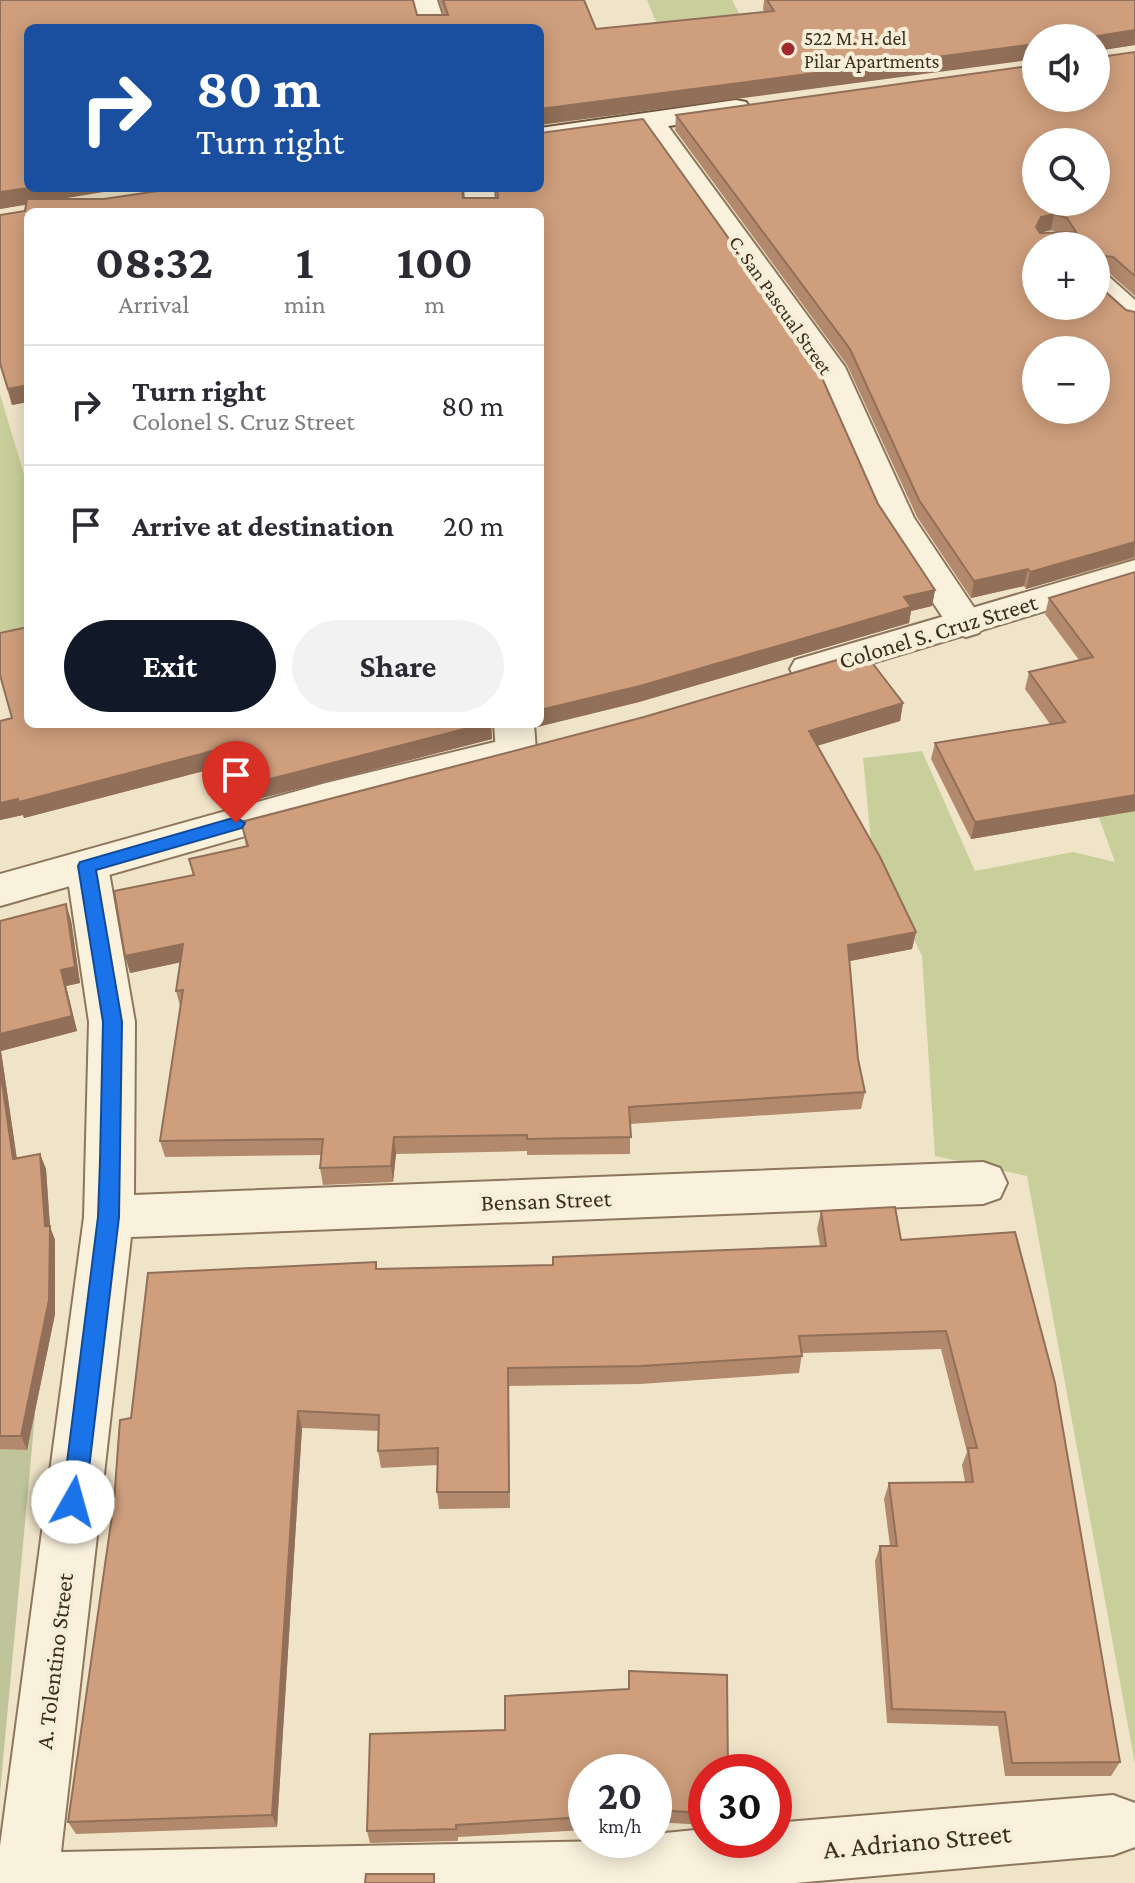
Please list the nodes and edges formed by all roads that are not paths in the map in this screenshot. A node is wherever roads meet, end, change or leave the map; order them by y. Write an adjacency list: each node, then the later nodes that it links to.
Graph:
1 (424, 0): 2 (street)
2 (432, 24)
3 (767, 104): 4 (street)
4 (650, 121): 5 (street); 9 (street, C. San Pascual Street)
5 (544, 136)
6 (1110, 295): 7 (street)
7 (1135, 317)
8 (1135, 572): 9 (street, Colonel S. Cruz Street)
9 (966, 624): 10 (street, Colonel S. Cruz Street)
10 (775, 679)
11 (515, 738): 12 (street); 13 (street)
12 (558, 740)
13 (87, 866): 14 (street); 16 (street, A. Tolentino Street)
14 (0, 890)
15 (983, 1183): 16 (street, Bensan Street)
16 (109, 1217): 19 (street, A. Tolentino Street)
17 (1113, 1825): 18 (street, A. Adriano Street)
18 (530, 1879): 20 (street)
19 (26, 1883)
20 (55, 1883)

